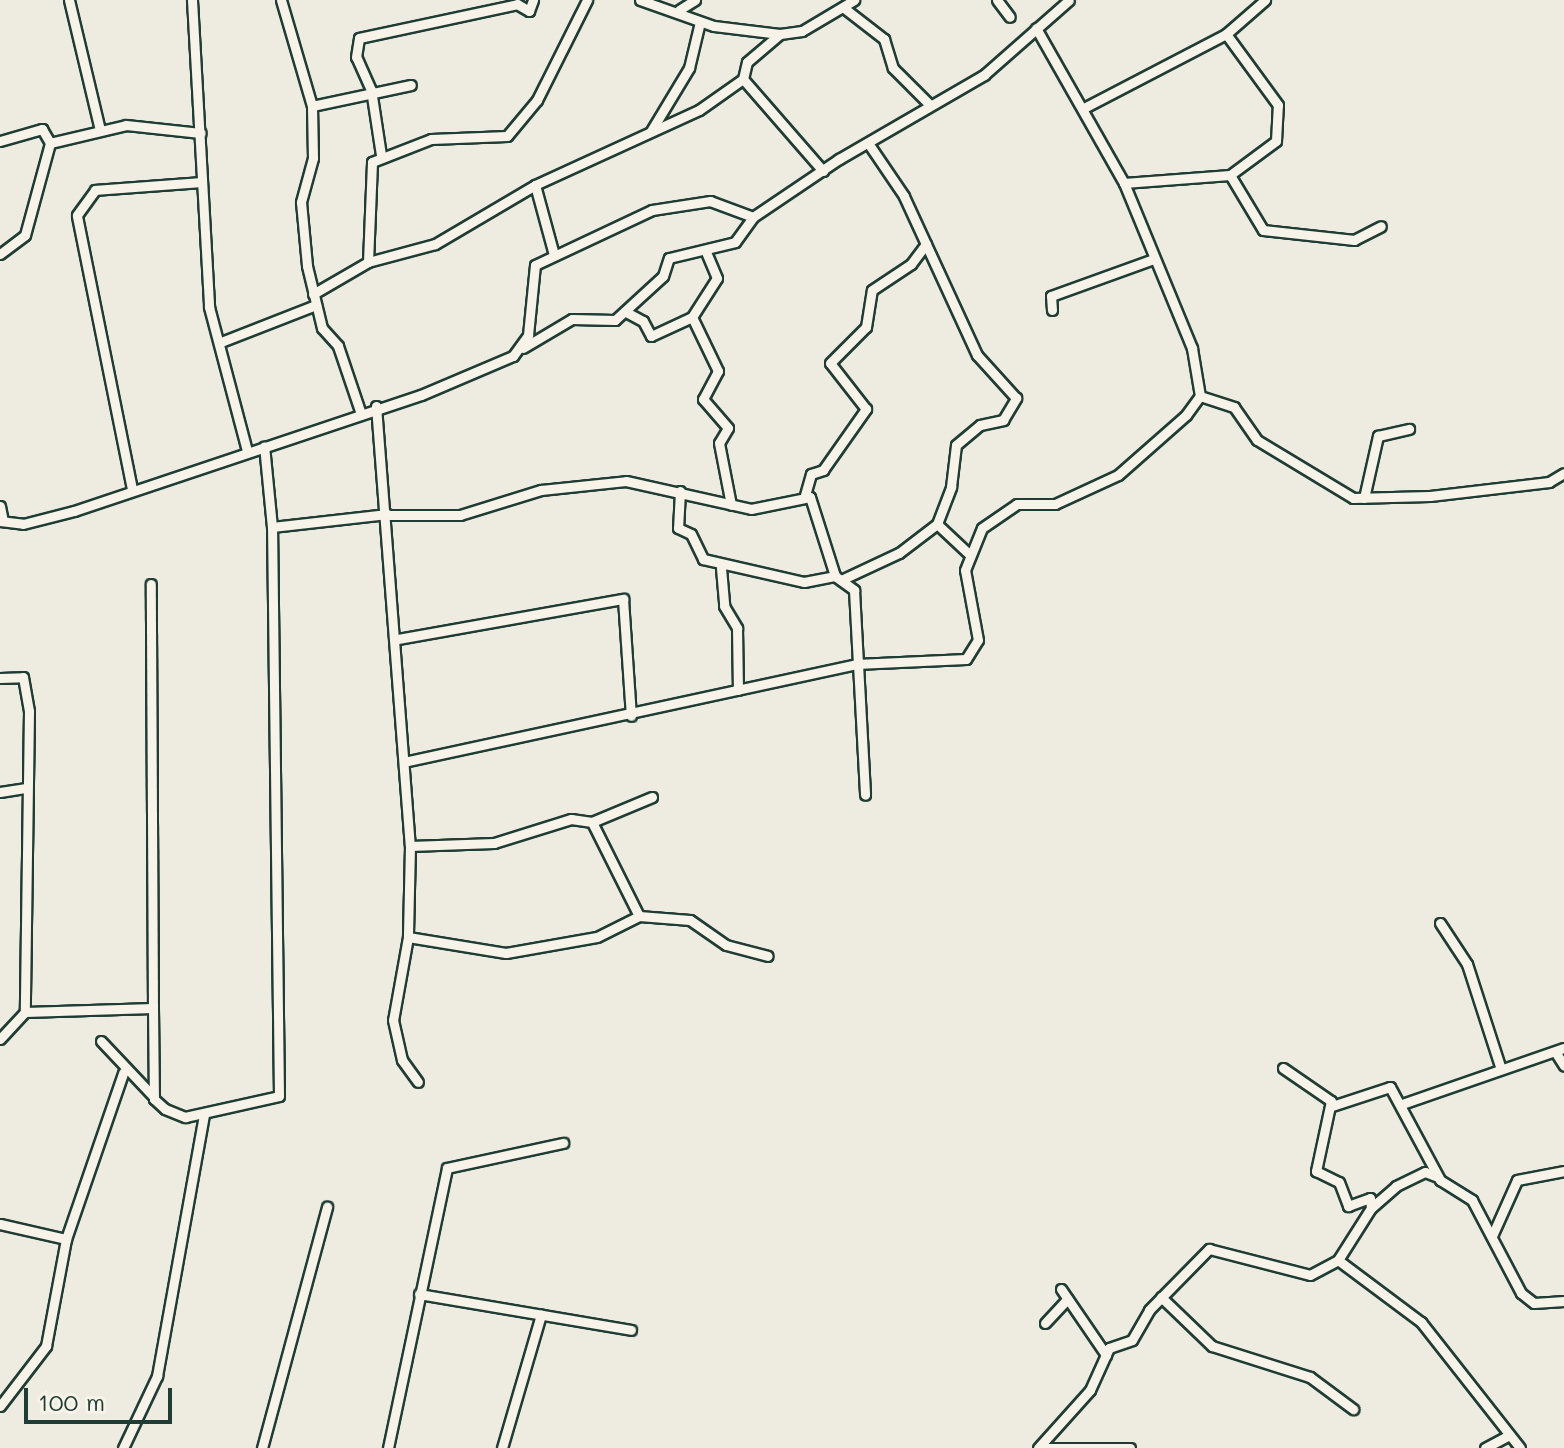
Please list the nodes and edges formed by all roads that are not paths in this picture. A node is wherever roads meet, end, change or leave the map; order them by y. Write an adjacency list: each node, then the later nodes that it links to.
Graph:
1 (69, 0): 25 (street)
2 (192, 0): 27 (street)
3 (281, 0): 23 (street)
4 (533, 0): 21 (street)
5 (587, 0): 31 (street)
6 (640, 0): 13 (street)
7 (695, 0): 13 (street)
8 (854, 0): 12 (street)
9 (997, 0): 14 (street)
10 (1069, 0): 16 (street)
11 (1265, 0): 18 (street)
12 (844, 8): 17 (street); 22 (street)
13 (679, 10): 15 (street)
14 (1010, 17)
15 (700, 22): 17 (street); 26 (street)
16 (1036, 28): 22 (street); 24 (street)
17 (780, 34): 19 (street)
18 (1226, 34): 24 (street); 33 (street)
19 (743, 79): 26 (street); 32 (street)
20 (411, 85): 21 (street)
21 (371, 90): 23 (street); 31 (street)
22 (929, 104): 30 (street)
23 (312, 106): 45 (street)
24 (1084, 108): 35 (street)
25 (100, 130): 27 (street); 29 (street)
26 (651, 131): 36 (street)
27 (201, 133): 34 (street)
28 (0, 141): 29 (street)
29 (50, 143): 40 (street)
30 (868, 143): 32 (street); 39 (street)
31 (381, 155): 44 (street)
32 (823, 171): 37 (street)
33 (1230, 175): 35 (street); 38 (street)
34 (201, 182): 50 (street); 59 (street)
35 (1124, 183): 43 (street)
36 (535, 185): 42 (street); 44 (street)
37 (753, 217): 41 (street); 42 (street)
38 (1381, 226)
39 (926, 244): 61 (street); 67 (street)
40 (0, 254)
41 (707, 254): 48 (street); 49 (street)
42 (554, 255): 51 (street)
43 (1154, 259): 47 (street); 52 (street)
44 (368, 262): 45 (street)
45 (313, 294): 46 (street)
46 (316, 305): 50 (street); 54 (street)
47 (1052, 310)
48 (626, 312): 49 (street); 51 (street)
49 (692, 317): 63 (street)
50 (221, 342): 57 (street)
51 (523, 348): 53 (street)
52 (1200, 396): 62 (street); 69 (street)
53 (376, 406): 54 (street); 65 (street)
54 (360, 411): 56 (street)
55 (1409, 429): 62 (street)
56 (264, 446): 57 (street); 68 (street)
57 (247, 451): 59 (street)
58 (1564, 473): 62 (street)
59 (132, 489): 66 (street)
60 (680, 491): 63 (street); 65 (street); 70 (street)
61 (805, 495): 63 (street); 71 (street)
62 (1364, 498)
63 (731, 505)
64 (0, 506): 66 (street)
65 (389, 515): 68 (street); 73 (street)
66 (1, 521)
67 (937, 524): 69 (street); 71 (street)
68 (272, 527): 102 (street)
69 (968, 553): 74 (street)
70 (721, 568): 71 (street); 76 (street)
71 (837, 578): 74 (street)
72 (151, 584): 89 (street)
73 (398, 639): 77 (street); 78 (street)
74 (856, 664): 76 (street); 81 (street)
75 (0, 678): 79 (street)
76 (738, 690): 77 (street)
77 (631, 716): 78 (street)
78 (404, 762): 84 (street)
79 (25, 788): 80 (street); 90 (street)
80 (0, 792)
81 (865, 795)
82 (652, 797): 83 (street)
83 (592, 822): 84 (street); 85 (street)
84 (410, 846): 87 (street)
85 (639, 916): 87 (street); 88 (street)
86 (1440, 923): 94 (street)
87 (408, 937): 98 (street)
88 (768, 956)
89 (153, 1008): 90 (street); 99 (street)
90 (25, 1012): 91 (street)
91 (0, 1039)
92 (101, 1041): 97 (street)
93 (1560, 1051): 94 (street); 95 (street)
94 (1500, 1066): 100 (street)
95 (1564, 1066)
96 (1283, 1068): 101 (street)
97 (123, 1073): 99 (street); 110 (street)
98 (418, 1082)
99 (154, 1099): 102 (street)
100 (1402, 1104): 101 (street); 105 (street)
101 (1332, 1106): 107 (street)
102 (204, 1114): 126 (street)
103 (563, 1143): 113 (street)
104 (1564, 1171): 109 (street)
105 (1438, 1177): 107 (street); 109 (street)
106 (327, 1207): 127 (street)
107 (1371, 1208): 111 (street)
108 (0, 1224): 110 (street)
109 (1492, 1236): 116 (street)
110 (66, 1239): 121 (street)
111 (1338, 1260): 114 (street); 124 (street)
112 (1061, 1289): 115 (street)
113 (419, 1294): 117 (street); 128 (street)
114 (1161, 1297): 120 (street); 122 (street)
115 (1067, 1299): 118 (street); 120 (street)
116 (1564, 1301)
117 (541, 1315): 119 (street); 129 (street)
118 (1045, 1323)
119 (631, 1330)
120 (1107, 1356): 123 (street)
121 (0, 1406)
122 (1353, 1409)
123 (1046, 1433): 125 (street); 130 (street)
124 (1508, 1436): 132 (street); 133 (street)
125 (1050, 1446): 131 (street)
126 (123, 1448)
127 (262, 1448)
128 (388, 1448)
129 (502, 1448)
130 (1038, 1448)
131 (1130, 1448)
132 (1485, 1448)
133 (1520, 1448)

